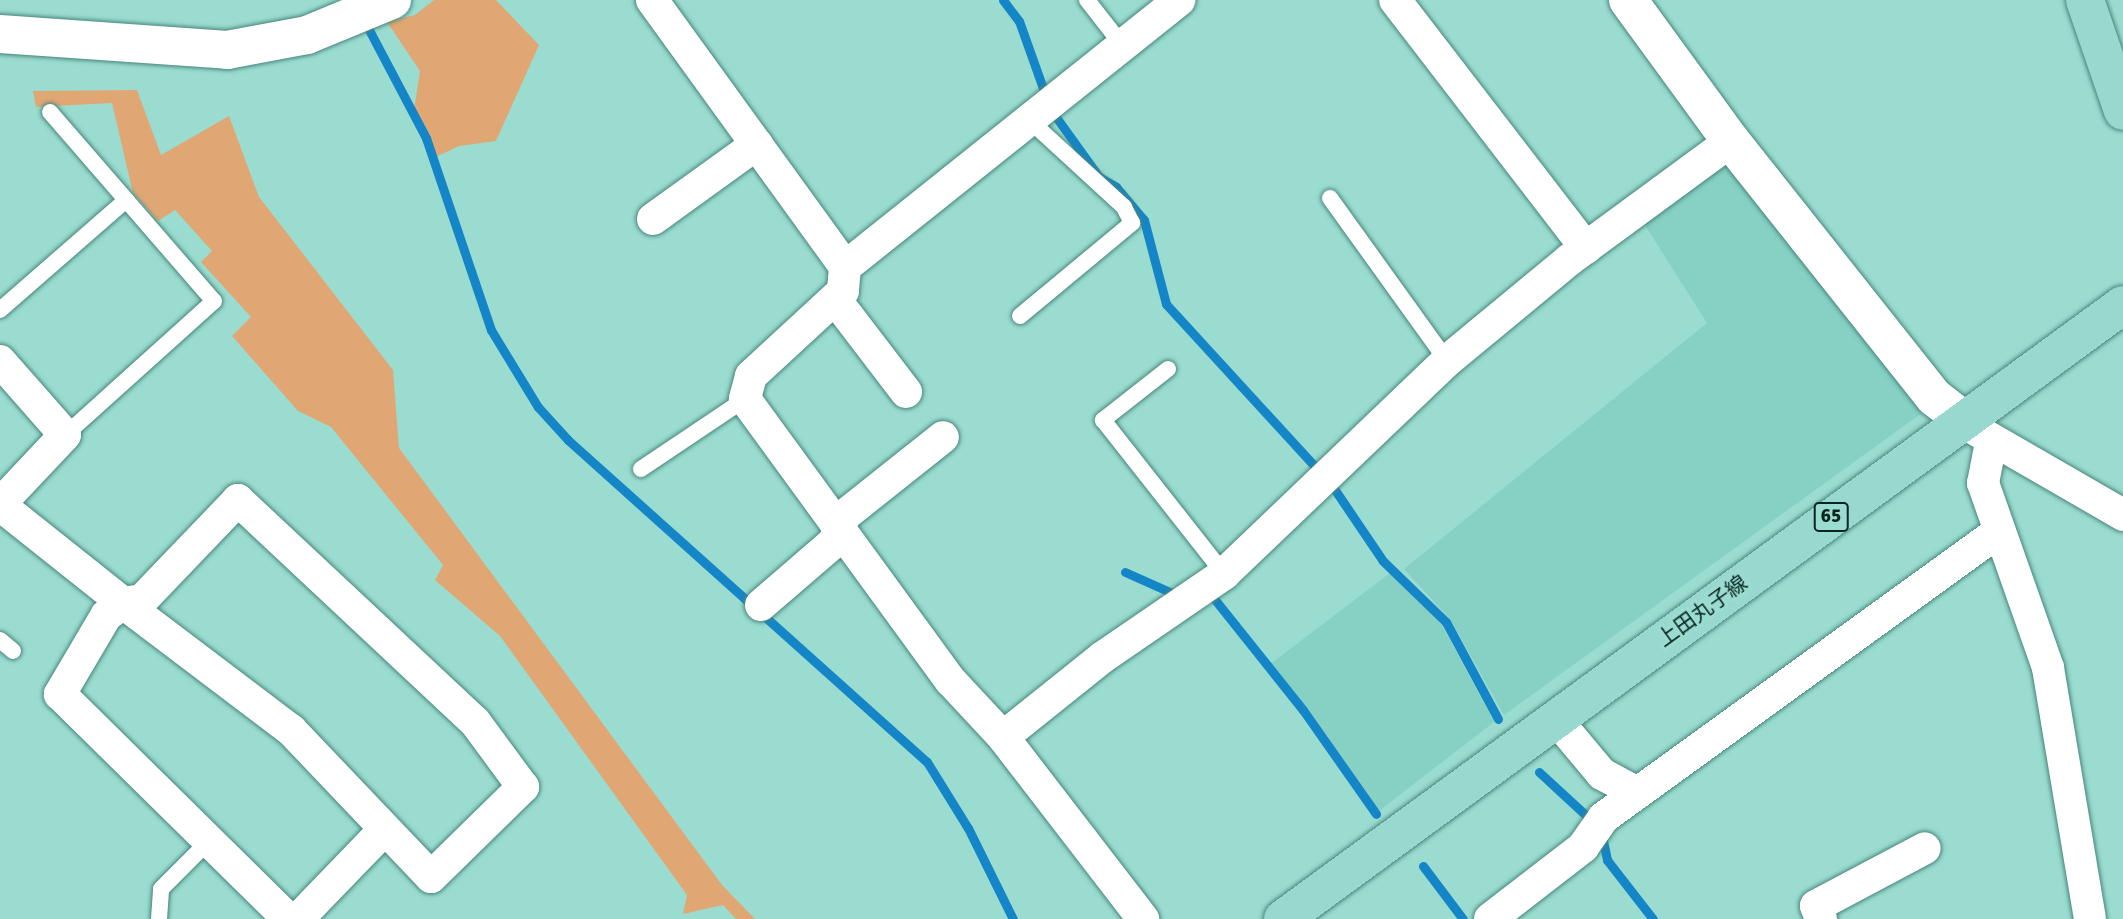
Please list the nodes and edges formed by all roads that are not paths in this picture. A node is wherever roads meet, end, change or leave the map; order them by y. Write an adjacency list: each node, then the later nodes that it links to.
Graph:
1 (652, 0): 15 (street)
2 (1087, 0): 9 (lane)
3 (1179, 0): 9 (street)
4 (1395, 0): 19 (street)
5 (1628, 0): 14 (street)
6 (2085, 0): 10 (main road)
7 (370, 4): 8 (street)
8 (0, 34)
9 (1123, 47): 13 (street)
10 (2114, 50): 11 (main road)
11 (2123, 111)
12 (50, 112): 17 (lane)
13 (1028, 119): 20 (street); 24 (lane)
14 (1731, 141): 19 (street); 30 (street)
15 (757, 144): 18 (street); 20 (street)
16 (1330, 198): 26 (lane)
17 (127, 200): 23 (lane); 31 (lane)
18 (653, 219)
19 (1586, 248): 26 (street)
20 (845, 267): 21 (street)
21 (835, 299): 28 (street); 29 (street)
22 (2123, 305): 30 (main road, 上田丸子線 / 65)
23 (0, 310)
24 (1020, 316)
25 (0, 361): 31 (street)
26 (1447, 361): 38 (street)
27 (1168, 369): 38 (lane)
28 (906, 392)
29 (746, 399): 33 (lane); 36 (street)
30 (1977, 431): 35 (street); 37 (street); 43 (main road, 上田丸子線 / 65)
31 (65, 435): 34 (street)
32 (943, 437): 36 (street)
33 (641, 469)
34 (0, 505): 39 (street)
35 (2123, 514)
36 (841, 526): 40 (street); 44 (street)
37 (1998, 532): 45 (street); 56 (street)
38 (1224, 574): 44 (street)
39 (123, 603): 46 (street); 46 (street); 47 (street)
40 (761, 605)
41 (0, 640): 42 (lane)
42 (13, 651)
43 (1555, 718): 45 (street); 53 (main road, 上田丸子線 / 65)
44 (1003, 737): 52 (street)
45 (1637, 793): 54 (street)
46 (385, 829): 51 (street)
47 (210, 840): 49 (lane); 50 (street)
48 (1925, 848): 55 (street)
49 (159, 919)
50 (288, 919)
51 (298, 919)
52 (1143, 919)
53 (1283, 919)
54 (1490, 919)
55 (1821, 919)
56 (2090, 919)

